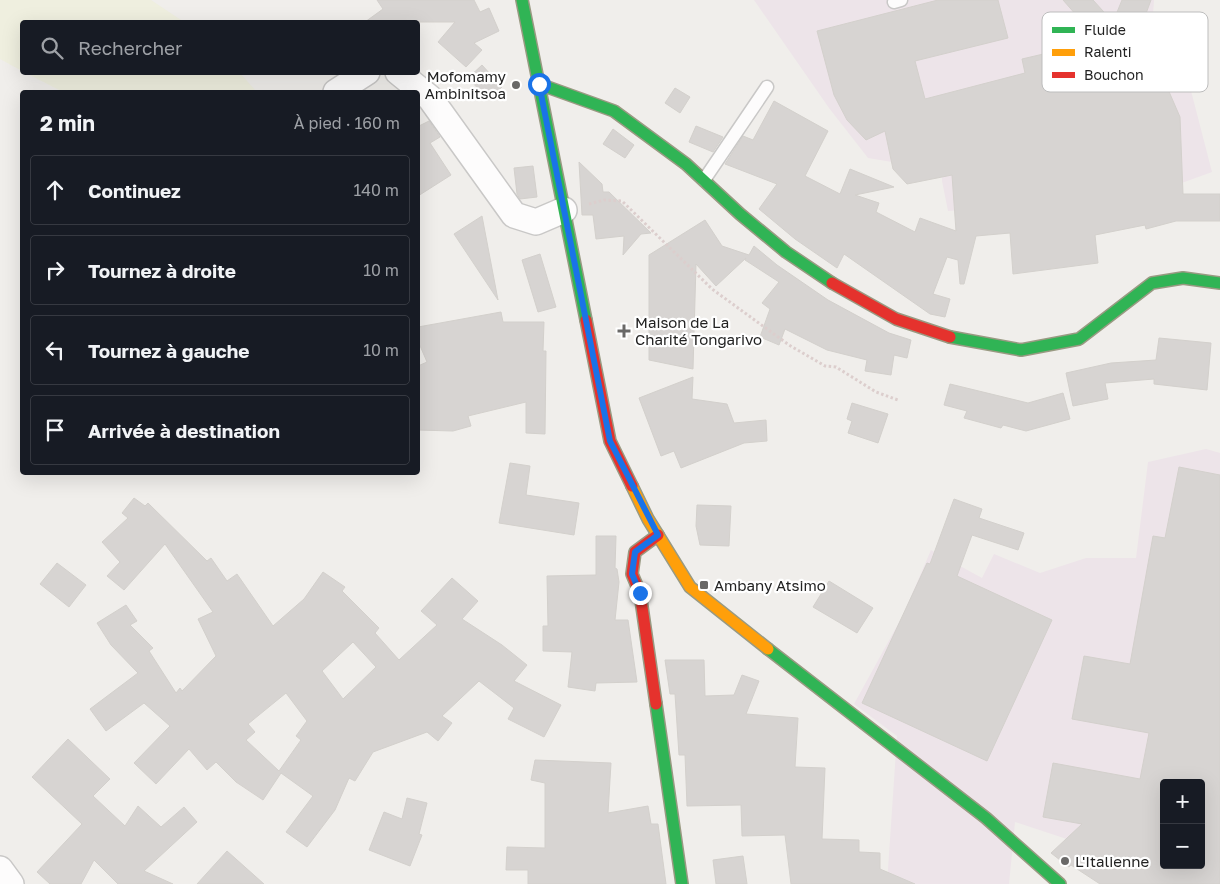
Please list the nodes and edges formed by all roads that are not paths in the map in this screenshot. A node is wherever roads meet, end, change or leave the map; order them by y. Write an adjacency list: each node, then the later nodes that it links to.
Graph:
1 (522, 0): 4 (street)
2 (362, 75): 6 (street)
3 (402, 75): 8 (street)
4 (539, 84): 7 (street); 8 (street)
5 (767, 87): 7 (lane)
6 (339, 90)
7 (704, 180): 9 (street)
8 (564, 210): 10 (street)
9 (1220, 284)
10 (658, 535): 13 (street); 14 (street)
11 (0, 869): 12 (street)
12 (11, 884)
13 (682, 884)
14 (1060, 884)

